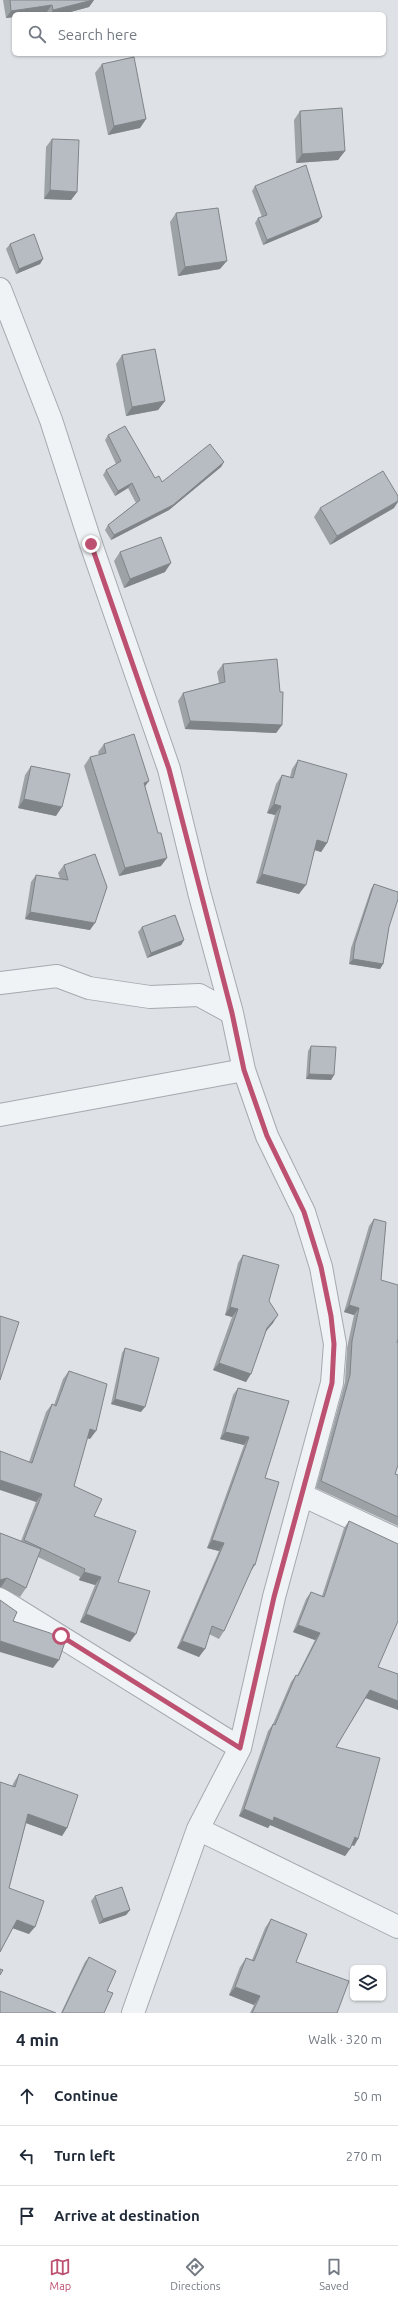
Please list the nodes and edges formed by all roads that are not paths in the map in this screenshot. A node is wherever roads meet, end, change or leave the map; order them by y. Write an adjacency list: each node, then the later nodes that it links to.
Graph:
1 (0, 289): 3 (street)
2 (0, 983): 3 (street)
3 (232, 1013): 4 (street)
4 (244, 1070): 5 (street); 6 (street)
5 (0, 1115)
6 (302, 1495): 7 (street); 9 (street)
7 (398, 1540)
8 (0, 1599): 9 (street)
9 (240, 1748): 10 (street)
10 (198, 1829): 11 (street); 12 (street)
11 (398, 1927)
12 (133, 2013)

